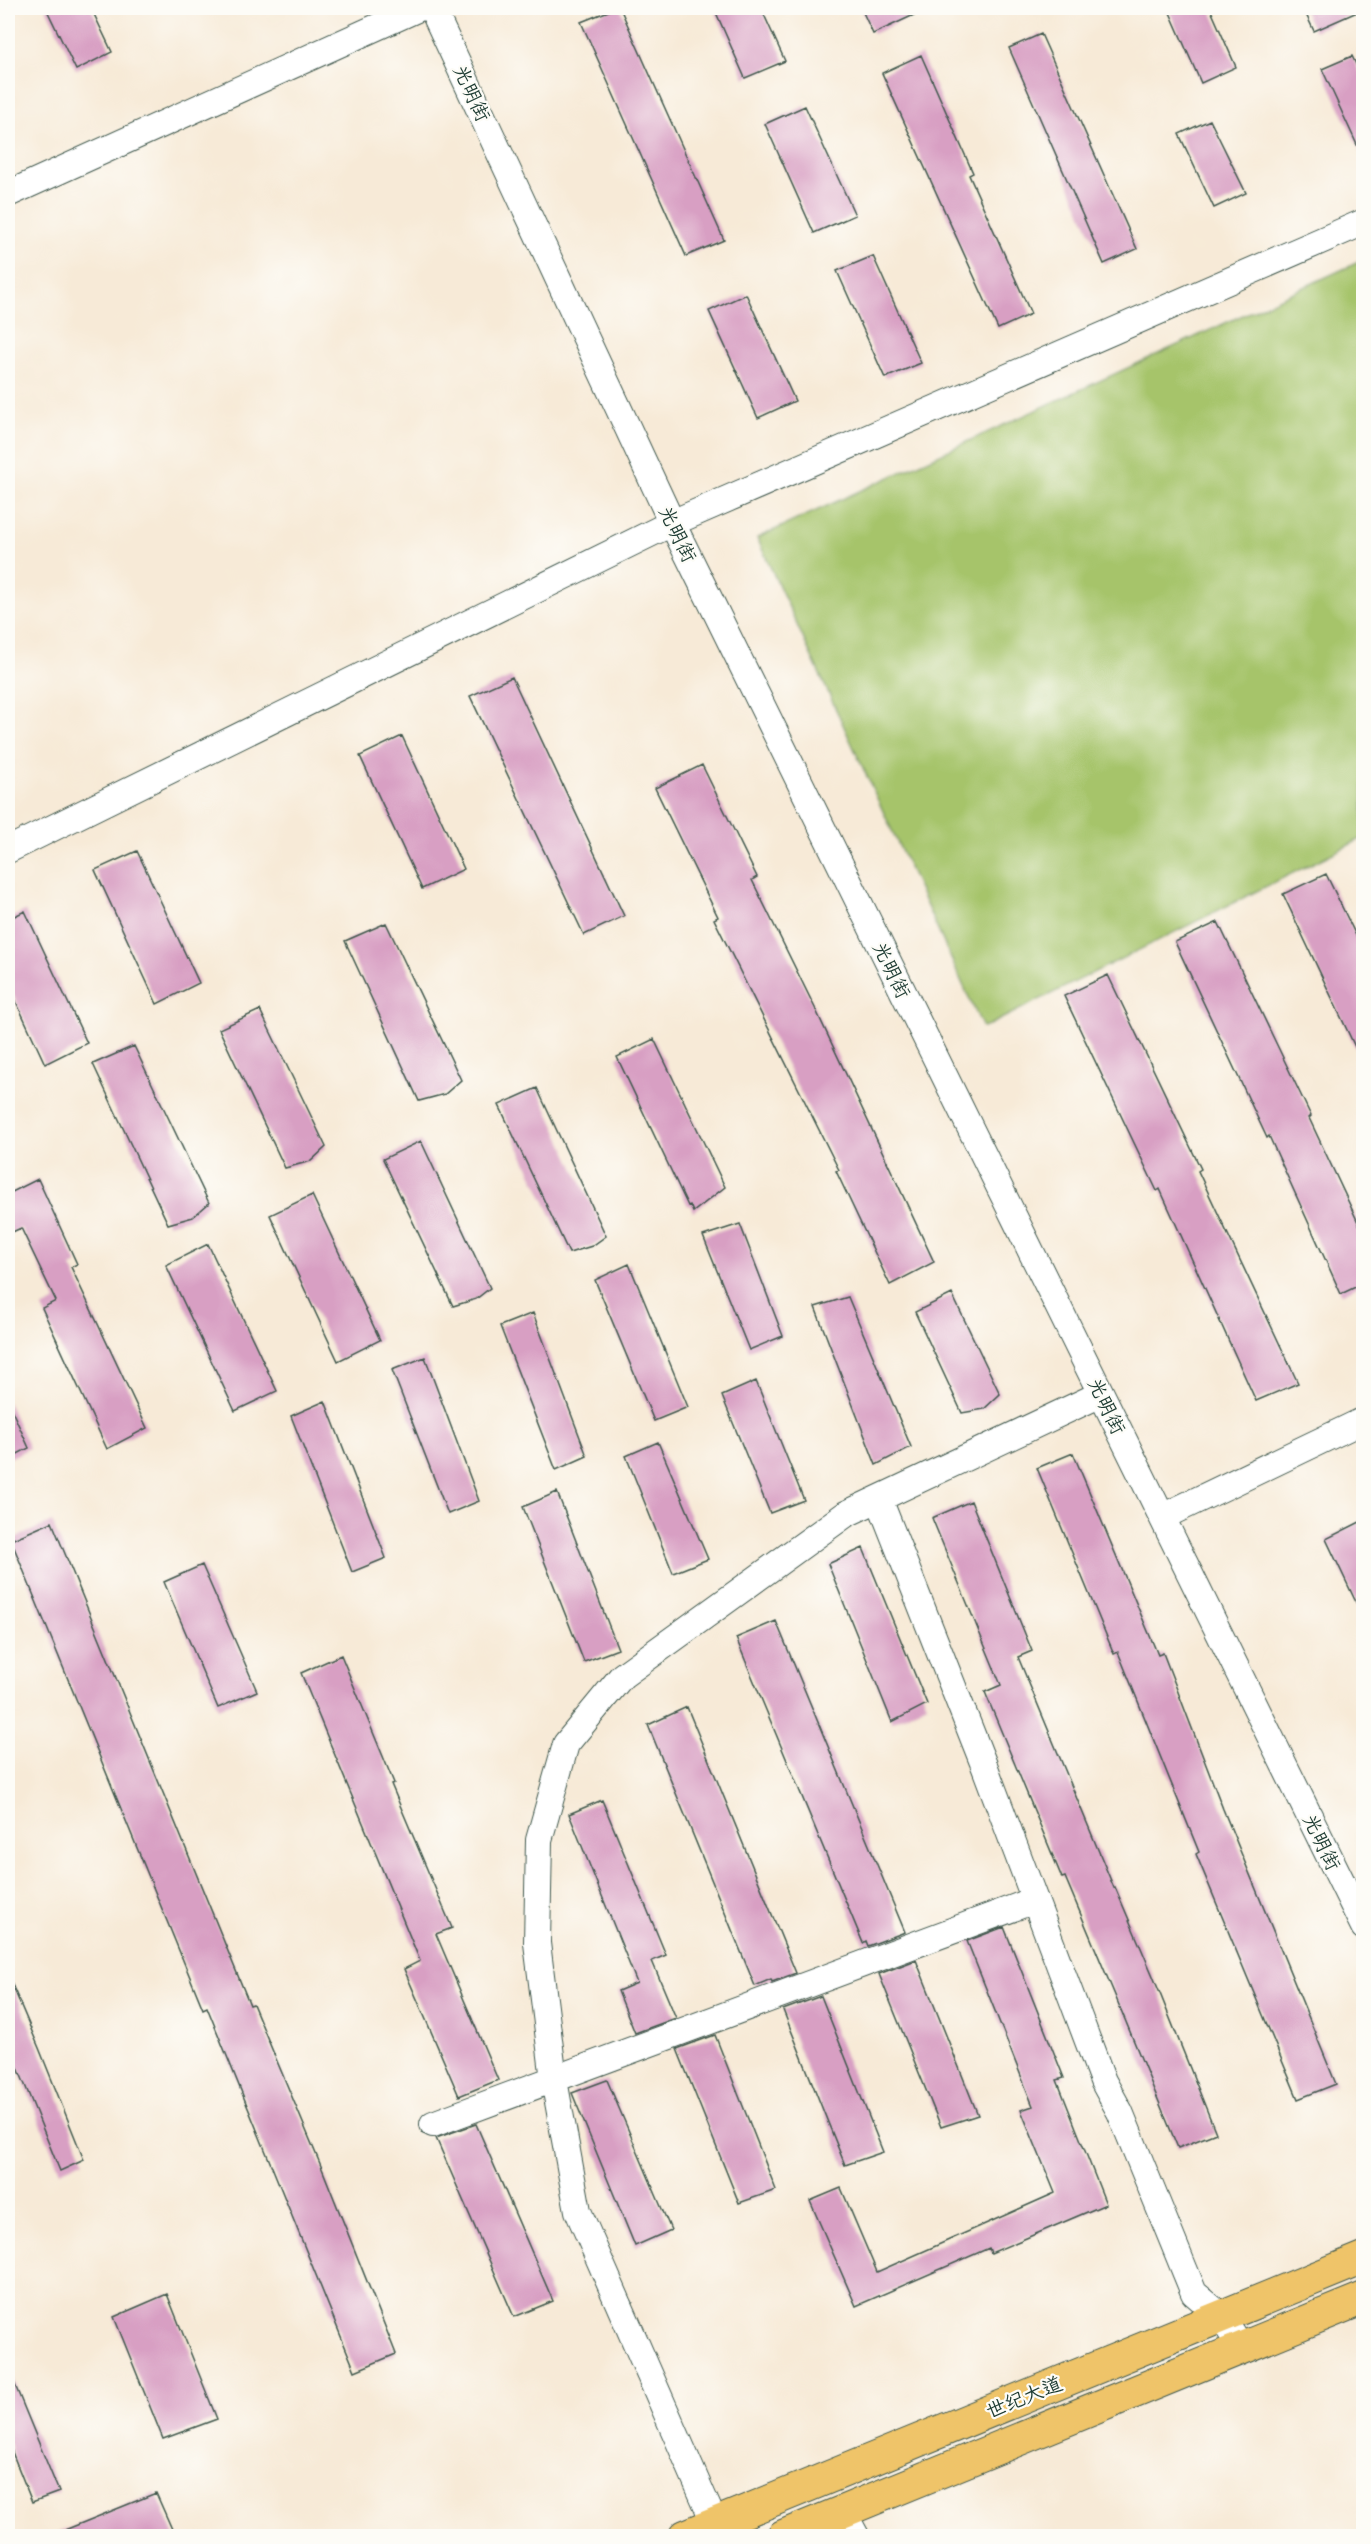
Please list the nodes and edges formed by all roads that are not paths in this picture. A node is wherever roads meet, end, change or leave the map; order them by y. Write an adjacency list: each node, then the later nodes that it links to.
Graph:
1 (419, 8): 3 (street)
2 (432, 8): 5 (street, 光明街)
3 (8, 194)
4 (1364, 222): 5 (street)
5 (672, 523): 6 (street); 7 (street, 光明街)
6 (8, 850)
7 (1101, 1394): 9 (street); 10 (street, 光明街)
8 (1364, 1420): 10 (street)
9 (879, 1499): 11 (street); 13 (street)
10 (1162, 1517): 12 (street, 光明街)
11 (1035, 1900): 13 (street); 17 (street)
12 (1364, 1927)
13 (554, 2080): 14 (street); 19 (street)
14 (433, 2124)
15 (1364, 2258): 17 (main road, 世纪大道)
16 (1364, 2298): 18 (main road, 世纪大道)
17 (1221, 2316): 18 (street); 19 (main road, 世纪大道)
18 (1240, 2348): 20 (main road, 世纪大道)
19 (715, 2524): 21 (main road, 世纪大道)
20 (849, 2524): 22 (main road, 世纪大道)
21 (685, 2536)
22 (783, 2536)

